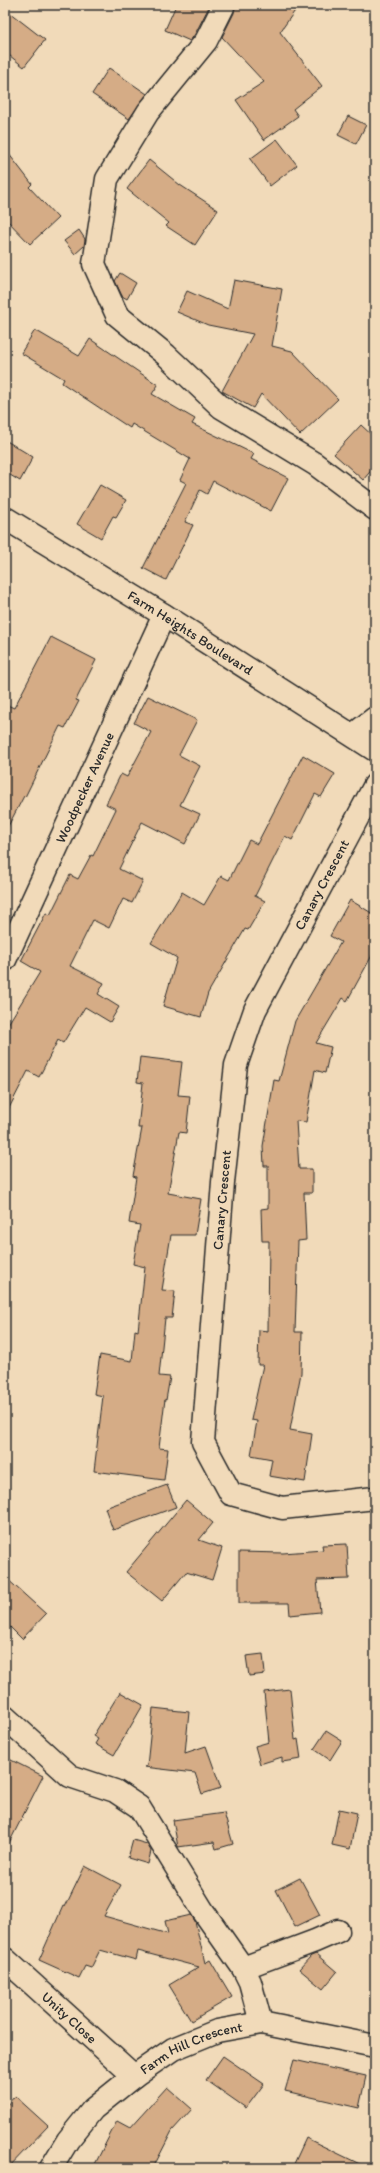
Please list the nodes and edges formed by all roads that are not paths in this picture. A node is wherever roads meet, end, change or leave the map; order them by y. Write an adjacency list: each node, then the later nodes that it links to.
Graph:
1 (222, 5): 2 (street)
2 (375, 509)
3 (5, 518): 4 (street, Farm Heights Boulevard)
4 (164, 615): 6 (street, Farm Heights Boulevard); 9 (street, Woodpecker Avenue)
5 (375, 718): 6 (street)
6 (353, 735): 7 (street, Farm Heights Boulevard)
7 (375, 750)
8 (375, 785): 10 (street, Canary Crescent)
9 (5, 960)
10 (375, 1498)
11 (5, 1717): 14 (street)
12 (338, 1931): 14 (street)
13 (5, 1959): 17 (street, Unity Close)
14 (243, 1968): 15 (street)
15 (261, 2023): 16 (street, Farm Hill Crescent); 17 (street, Farm Hill Crescent)
16 (375, 2046)
17 (134, 2076): 18 (street, Farm Hill Crescent)
18 (51, 2168)

